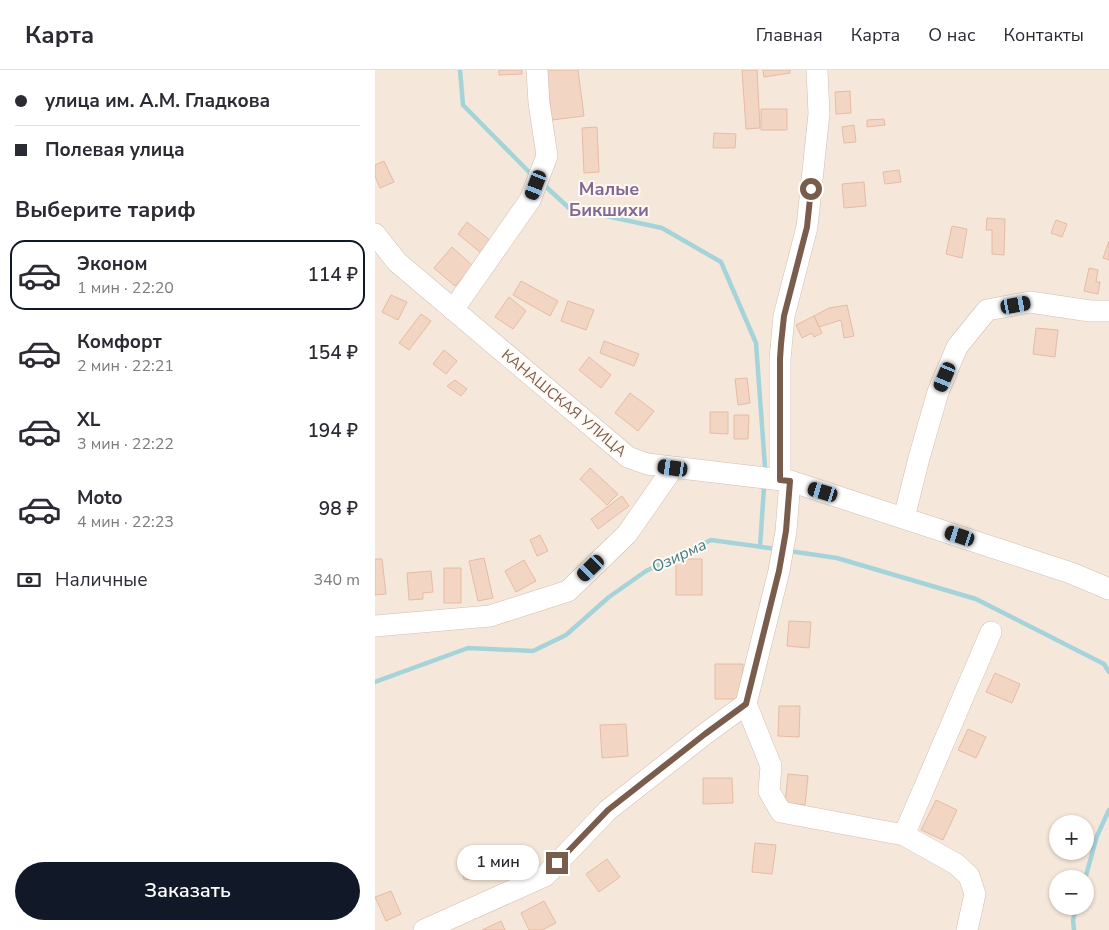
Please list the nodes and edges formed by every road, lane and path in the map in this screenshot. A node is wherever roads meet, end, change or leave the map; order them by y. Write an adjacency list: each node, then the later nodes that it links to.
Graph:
1 (537, 70): 6 (street)
2 (817, 70): 9 (street)
3 (375, 234): 5 (street, КАНАШСКАЯ УЛИЦА)
4 (375, 260): 5 (street)
5 (397, 262): 6 (street, КАНАШСКАЯ УЛИЦА)
6 (453, 310): 8 (street, КАНАШСКАЯ УЛИЦА)
7 (1109, 311): 10 (street)
8 (673, 468): 9 (street, КАНАШСКАЯ УЛИЦА); 12 (street)
9 (785, 481): 10 (street, КАНАШСКАЯ УЛИЦА); 14 (street)
10 (904, 518): 11 (street, КАНАШСКАЯ УЛИЦА)
11 (1109, 589)
12 (375, 626)
13 (991, 632): 15 (street)
14 (746, 704): 15 (street); 16 (street)
15 (904, 835): 17 (street)
16 (424, 930)
17 (967, 930)

